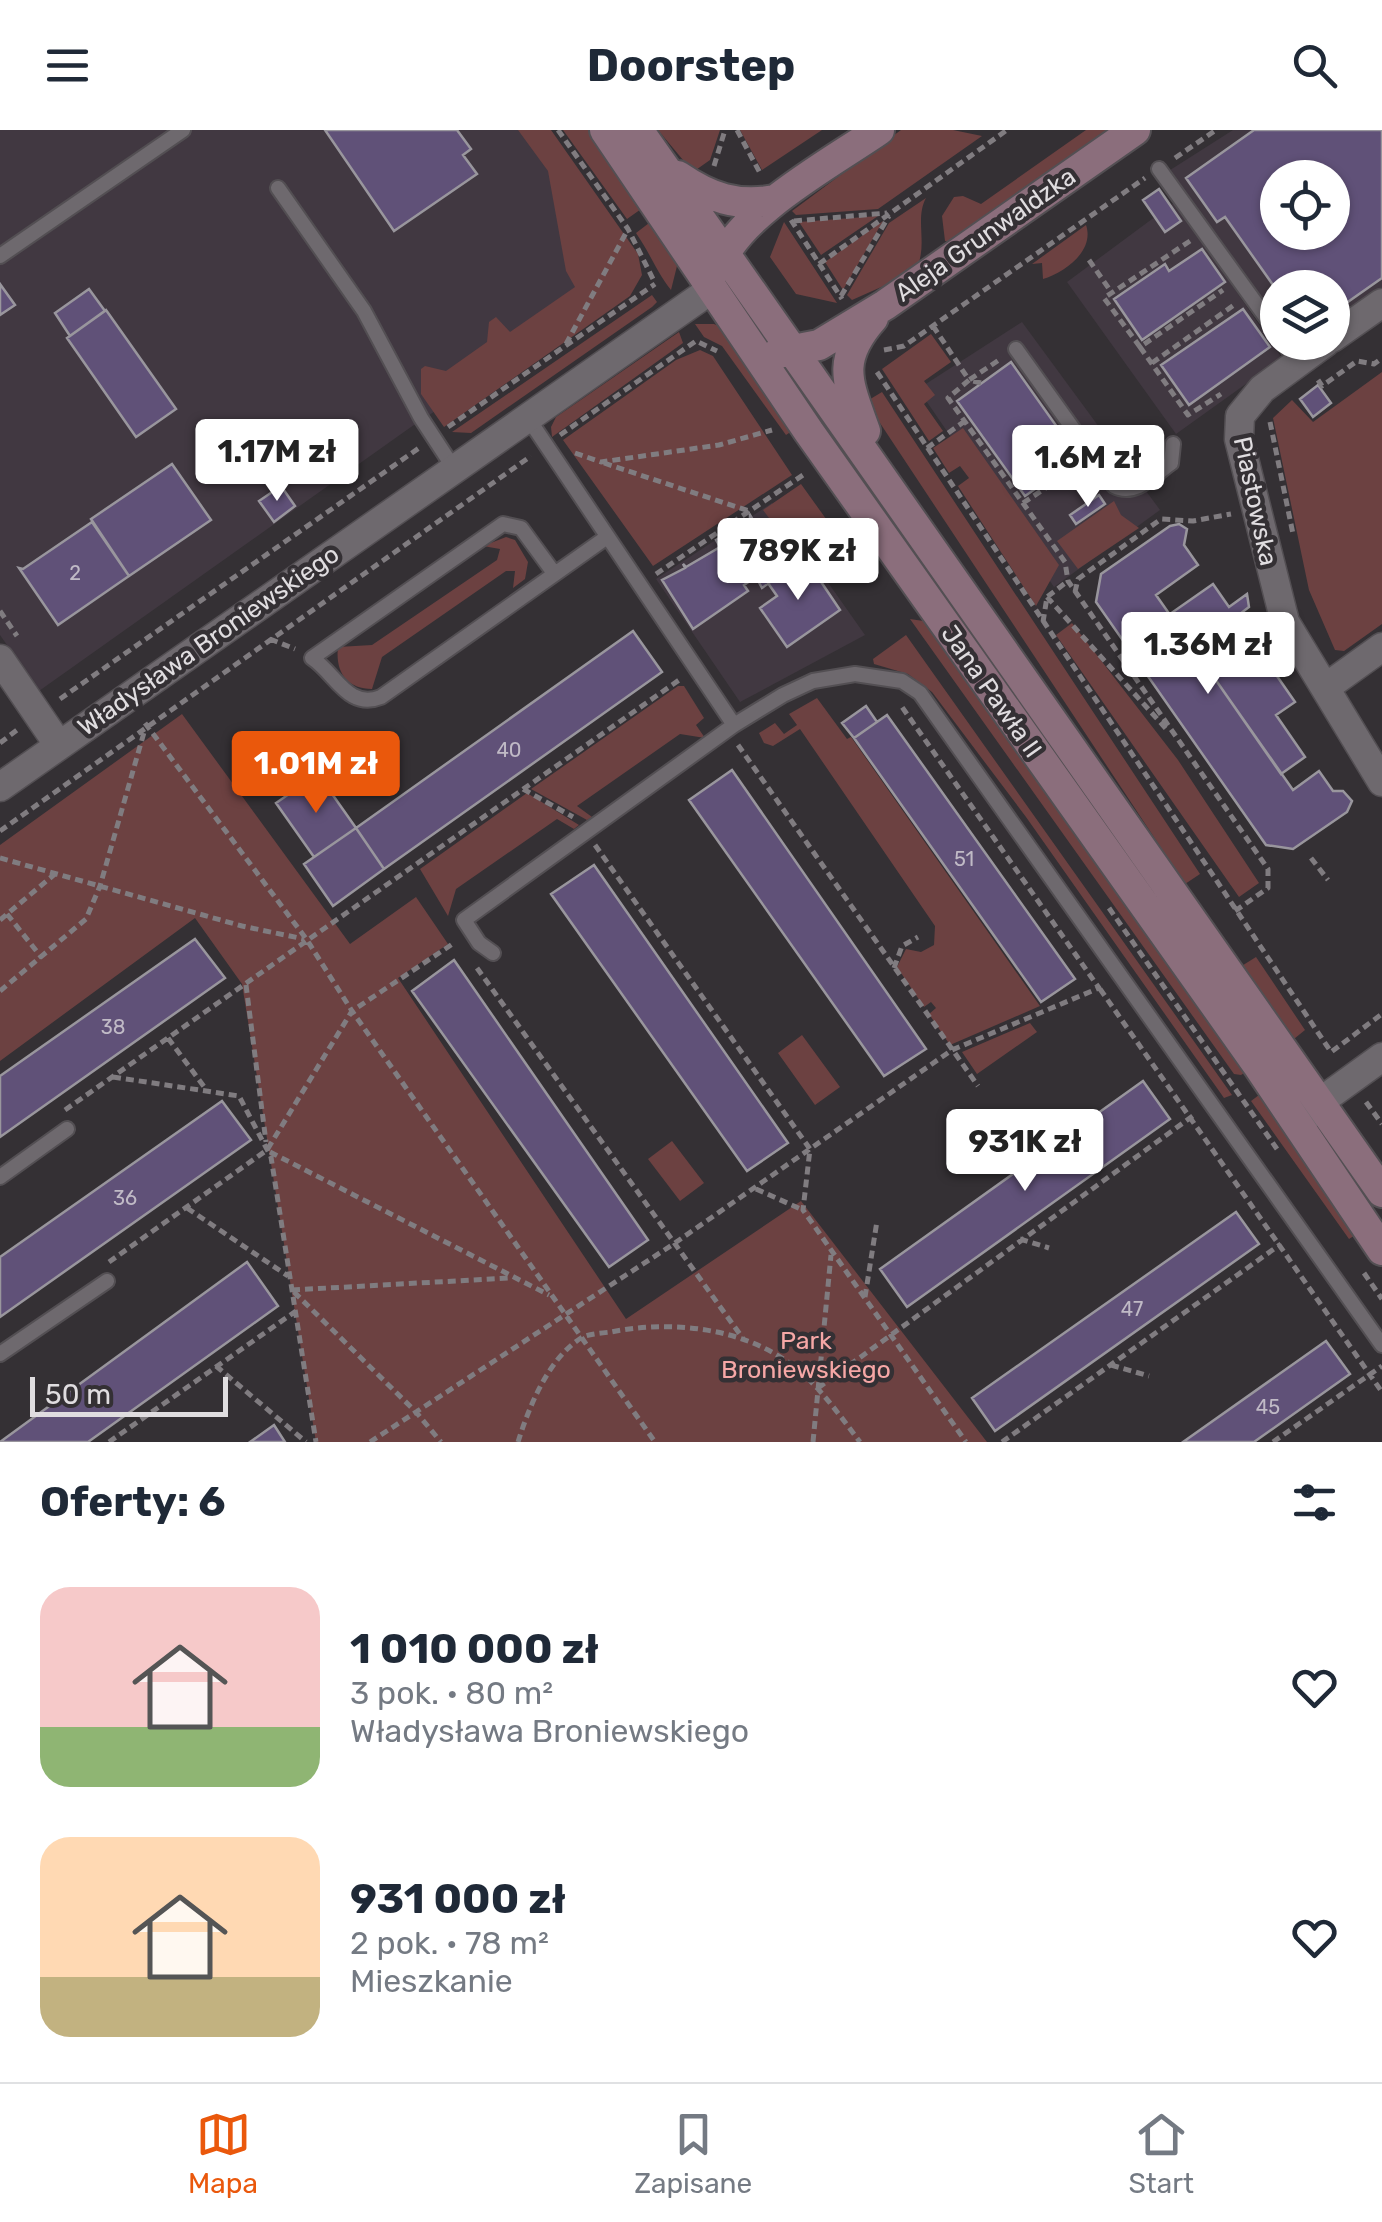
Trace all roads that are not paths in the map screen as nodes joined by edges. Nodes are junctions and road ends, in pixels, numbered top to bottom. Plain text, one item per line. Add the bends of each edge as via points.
1 (183, 130) edge
2 (605, 130) edge
3 (638, 130) edge
4 (879, 130) edge
5 (1135, 130) edge
6 (663, 165) junction
7 (1159, 169) road end
8 (278, 188) dead end
9 (780, 204) junction
10 (724, 253) junction
11 (0, 256) edge
12 (712, 288) junction
13 (1382, 303) edge
14 (885, 305) junction
15 (1260, 309) edge
16 (1350, 326) edge
17 (744, 337) junction
18 (1016, 348) road end
19 (795, 352) junction
20 (1296, 364) edge
21 (528, 418) junction
22 (1173, 444) dead end
23 (455, 470) junction
24 (880, 475) junction
25 (607, 538) junction
26 (554, 573) junction
27 (1382, 647) edge
28 (8, 664) edge
29 (1325, 688) junction
30 (734, 725) junction
31 (58, 744) junction
32 (1382, 782) edge
33 (0, 787) edge
34 (493, 953) dead end
35 (1382, 1057) edge
36 (1317, 1104) junction
37 (68, 1129) dead end
38 (1305, 1132) junction
39 (0, 1177) edge
40 (1382, 1192) edge
41 (1382, 1250) edge
42 (100, 1277) road end
43 (1382, 1345) edge
44 (0, 1354) edge

1 - 11 lane
2 - 12 main road, Jana Pawła II
3 - 6 main road, Jana Pawła II
4 - 9 main road
5 - 14 main road, Aleja Grunwaldzka
6 - 9 main road via 716,198
6 - 10 main road, Jana Pawła II
7 - 15 lane
8 - 23 lane via 364,311
9 - 10 main road via 748,222
10 - 12 main road
10 - 19 main road, Jana Pawła II
12 - 17 main road, Jana Pawła II
12 - 21 street, Władysława Broniewskiego
13 - 16 street, Piastowska
14 - 19 main road, Aleja Grunwaldzka
14 - 24 main road, Aleja Grunwaldzka via 862,330 846,370
17 - 19 main road via 764,349
17 - 38 main road, Jana Pawła II
18 - 22 lane via 1114,486 1130,490 1171,462
19 - 24 main road, Jana Pawła II
20 - 29 street, Piastowska via 1240,416 1239,439 1284,622
21 - 23 street, Władysława Broniewskiego
21 - 25 lane
23 - 31 street, Władysława Broniewskiego
24 - 36 main road, Jana Pawła II
25 - 26 lane
25 - 30 lane
26 - 26 lane via 372,700 349,695 312,658 503,524 520,528
27 - 29 street
28 - 31 street
29 - 32 street, Piastowska
30 - 34 lane via 597,833 464,920 464,936
30 - 43 lane via 813,681 836,676 892,679 920,693
31 - 33 street, Władysława Broniewskiego
35 - 36 street
36 - 38 street via 1307,1114
36 - 40 main road, Jana Pawła II
37 - 39 lane
38 - 41 main road, Jana Pawła II
42 - 44 lane

